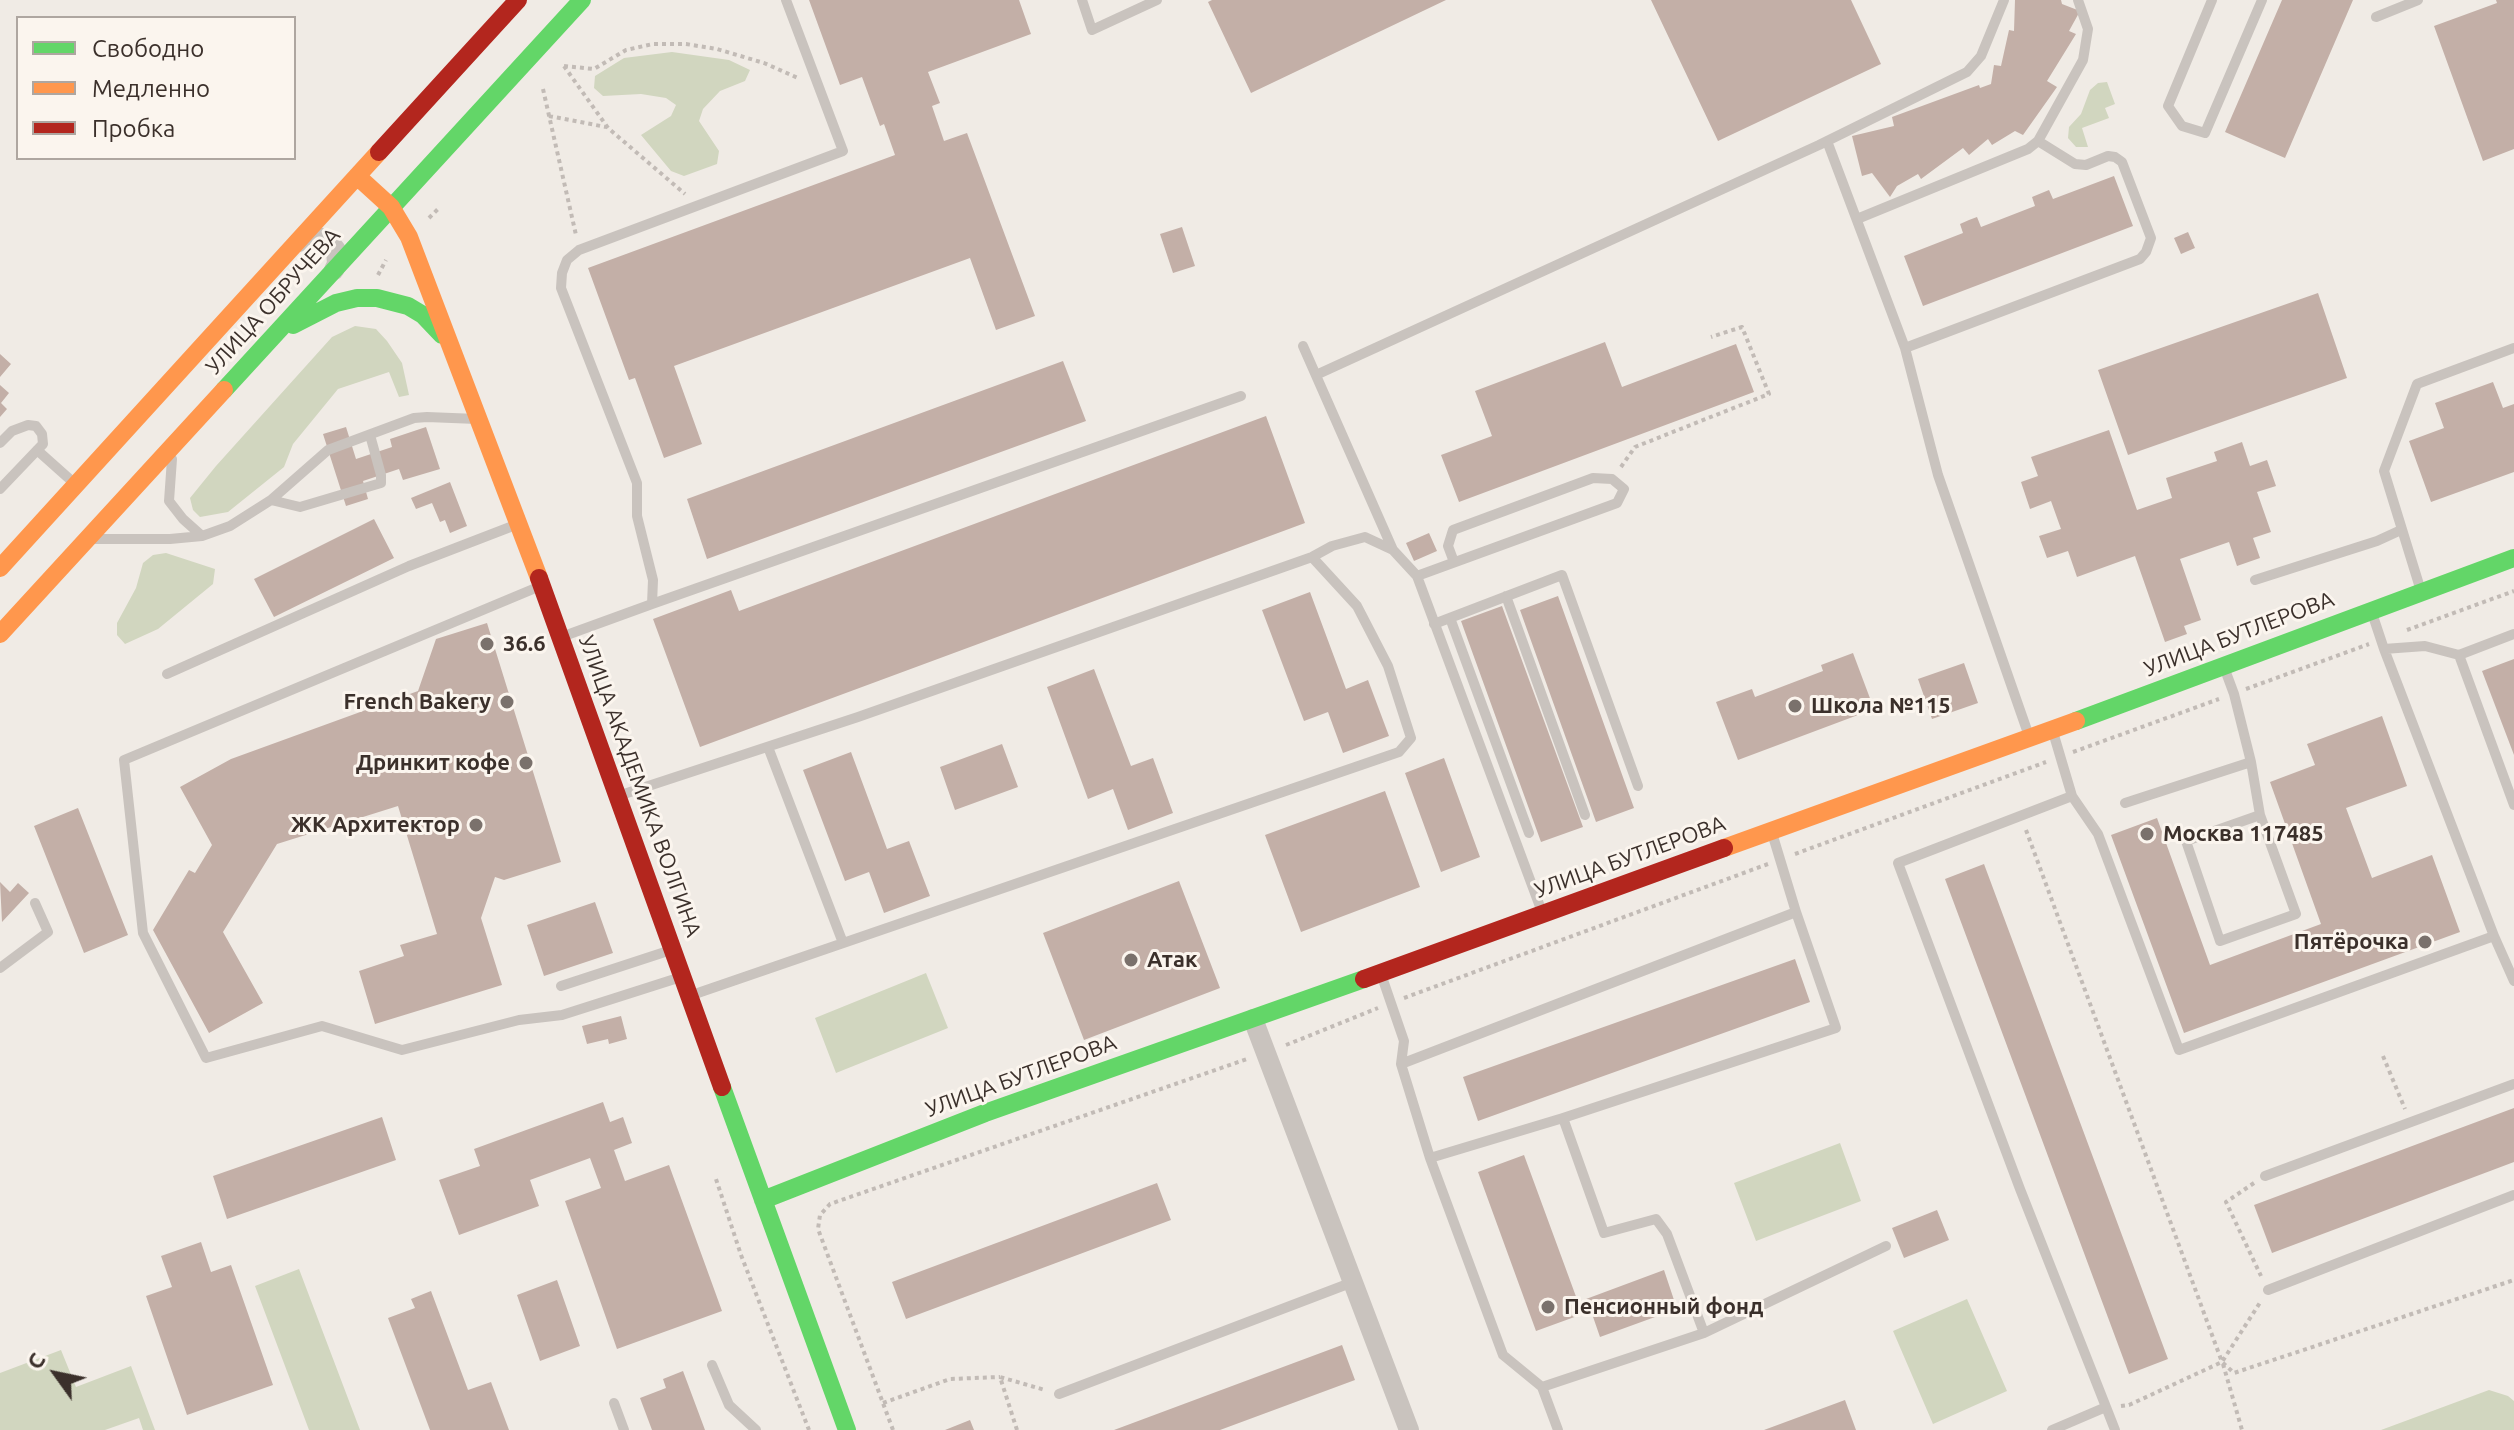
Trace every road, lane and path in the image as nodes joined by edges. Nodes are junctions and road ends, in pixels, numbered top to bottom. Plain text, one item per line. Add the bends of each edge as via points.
1 (518, 0) edge
2 (582, 0) edge
3 (786, 0) edge
4 (1082, 0) edge
5 (1157, 0) edge
6 (2004, 0) edge
7 (2078, 0) edge
8 (2212, 0) edge
9 (2262, 0) edge
10 (2418, 0) edge
11 (2376, 17) dead end
12 (819, 88) junction
13 (543, 89) dead end
14 (549, 116) junction
15 (608, 128) junction
16 (1827, 141) junction
17 (2038, 141) junction
18 (357, 176) junction
19 (697, 205) junction
20 (391, 207) junction
21 (439, 208) dead end
22 (429, 218) dead end
23 (1857, 219) junction
24 (299, 242) junction
25 (579, 250) junction
26 (334, 270) junction
27 (274, 336) junction
28 (1711, 337) dead end
29 (1303, 346) dead end
30 (1905, 348) junction
31 (2514, 348) edge
32 (453, 349) junction
33 (1316, 375) junction
34 (1241, 396) dead end
35 (480, 419) junction
36 (370, 435) junction
37 (0, 443) edge
38 (173, 447) junction
39 (37, 450) junction
40 (1612, 479) junction
41 (76, 485) junction
42 (0, 489) edge
43 (271, 500) junction
44 (519, 523) junction
45 (2401, 530) junction
46 (202, 536) junction
47 (88, 539) junction
48 (1393, 550) junction
49 (1312, 557) junction
50 (2514, 558) edge
51 (1454, 562) junction
52 (0, 568) edge
53 (1417, 576) junction
54 (2255, 580) dead end
55 (542, 585) junction
56 (2514, 591) edge
57 (2421, 593) junction
58 (1506, 596) junction
59 (652, 604) junction
60 (2371, 611) junction
61 (1450, 618) junction
62 (1434, 624) junction
63 (0, 634) edge
64 (2514, 634) edge
65 (561, 637) junction
66 (2382, 644) junction
67 (2459, 655) junction
68 (2223, 665) junction
69 (167, 674) dead end
70 (2234, 694) junction
71 (2052, 730) junction
72 (2030, 738) junction
73 (768, 747) junction
74 (2061, 757) junction
75 (2251, 762) junction
76 (1638, 786) dead end
77 (618, 796) junction
78 (2072, 796) junction
79 (2125, 803) dead end
80 (2514, 805) edge
81 (1585, 815) dead end
82 (2260, 815) junction
83 (2022, 817) junction
84 (1771, 831) junction
85 (1529, 833) dead end
86 (1781, 859) junction
87 (35, 903) dead end
88 (1796, 912) junction
89 (1543, 914) junction
90 (2494, 936) junction
91 (843, 943) junction
92 (673, 949) junction
93 (0, 968) edge
94 (1381, 972) junction
95 (683, 976) junction
96 (2514, 981) edge
97 (561, 986) dead end
98 (690, 996) junction
99 (1391, 1003) junction
100 (1253, 1019) junction
101 (1266, 1052) junction
102 (2383, 1056) dead end
103 (1401, 1064) junction
104 (2514, 1084) edge
105 (1563, 1118) junction
106 (2411, 1122) junction
107 (1430, 1158) junction
108 (2265, 1176) joint
109 (716, 1179) dead end
110 (2514, 1195) edge
111 (763, 1200) junction
112 (1886, 1246) dead end
113 (2514, 1280) edge
114 (1353, 1282) junction
115 (2268, 1290) junction
116 (1704, 1333) junction
117 (2222, 1362) junction
118 (712, 1365) dead end
119 (1000, 1377) junction
120 (1542, 1387) junction
121 (1059, 1394) joint
122 (614, 1403) dead end
123 (883, 1403) junction
124 (2106, 1407) junction
125 (624, 1430) edge
126 (756, 1430) edge
127 (809, 1430) edge
128 (847, 1430) edge
129 (893, 1430) edge
130 (1017, 1430) edge
131 (1409, 1430) edge
132 (1558, 1430) edge
133 (2052, 1430) edge
134 (2115, 1430) edge
135 (2242, 1430) edge

1 - 18 street, УЛИЦА ОБРУЧЕВА
2 - 20 street, УЛИЦА ОБРУЧЕВА
3 - 12 lane
4 - 5 lane via 1092,30
6 - 16 lane via 1972,68
7 - 17 lane via 2088,29 2083,60
8 - 9 lane via 2168,106 2182,126 2205,133
10 - 11 lane
12 - 15 path via 764,63 686,44 626,50 594,69 564,66
12 - 19 lane via 843,151
13 - 14 path
14 - 15 path
14 - 25 path
15 - 19 path
16 - 23 lane
16 - 33 lane
17 - 23 lane
17 - 30 lane via 2075,164 2108,156 2122,162 2151,238 2146,252 2140,259
18 - 20 street, УЛИЦА АКАДЕМИКА ВОЛГИНА
18 - 24 street, УЛИЦА ОБРУЧЕВА
19 - 25 lane
20 - 26 street, УЛИЦА ОБРУЧЕВА
20 - 32 street, УЛИЦА АКАДЕМИКА ВОЛГИНА via 409,237
21 - 22 path
23 - 30 lane
24 - 26 street via 315,236 328,240 336,250
24 - 41 street, УЛИЦА ОБРУЧЕВА
25 - 59 lane via 567,260 561,288 637,483 637,516 653,580
26 - 27 street, УЛИЦА ОБРУЧЕВА
27 - 32 street via 336,303 377,298 423,315
27 - 38 street, УЛИЦА ОБРУЧЕВА
28 - 40 path via 1742,327 1769,394 1635,447
29 - 33 lane
30 - 72 lane via 1938,475
31 - 45 lane via 2417,384 2384,471
32 - 35 street, УЛИЦА АКАДЕМИКА ВОЛГИНА
33 - 48 lane
34 - 59 lane
35 - 36 lane via 414,418
35 - 44 street, УЛИЦА АКАДЕМИКА ВОЛГИНА
36 - 43 lane via 328,450
36 - 43 lane via 381,483 300,507
37 - 39 lane via 12,431 36,426 43,444
38 - 46 lane via 169,501
38 - 47 street, УЛИЦА ОБРУЧЕВА
39 - 41 lane
39 - 42 lane
40 - 51 lane via 1593,478 1453,530 1448,546
40 - 51 lane via 1624,489 1617,503
41 - 52 street, УЛИЦА ОБРУЧЕВА
43 - 46 lane via 230,526
44 - 55 street, УЛИЦА АКАДЕМИКА ВОЛГИНА
44 - 69 lane
45 - 54 lane
45 - 57 lane
46 - 47 lane
47 - 63 street, УЛИЦА ОБРУЧЕВА
48 - 49 lane via 1365,537
48 - 53 lane
49 - 73 lane
49 - 91 lane via 1357,606 1388,666 1411,738 1399,752
50 - 57 street, УЛИЦА БУТЛЕРОВА
51 - 53 lane
53 - 62 lane
55 - 65 street, УЛИЦА АКАДЕМИКА ВОЛГИНА
55 - 95 lane via 124,760 143,933 206,1058 322,1026 402,1050 519,1020 562,1015
56 - 66 path
57 - 60 street, УЛИЦА БУТЛЕРОВА
58 - 61 lane
58 - 76 lane via 1562,575
58 - 81 lane
59 - 65 lane
60 - 66 lane
60 - 68 street, УЛИЦА БУТЛЕРОВА
61 - 62 lane
61 - 85 lane
62 - 89 lane
64 - 67 lane
65 - 77 street, УЛИЦА АКАДЕМИКА ВОЛГИНА
66 - 67 lane via 2425,646
66 - 70 path
66 - 90 lane
67 - 80 lane
68 - 70 lane
68 - 71 street, УЛИЦА БУТЛЕРОВА
70 - 74 path
70 - 75 lane
71 - 72 street, УЛИЦА БУТЛЕРОВА
71 - 74 lane
72 - 84 street, УЛИЦА БУТЛЕРОВА
73 - 77 lane
73 - 91 lane
74 - 78 lane
74 - 86 path
75 - 79 lane
75 - 82 lane
77 - 92 street, УЛИЦА АКАДЕМИКА ВОЛГИНА
78 - 83 lane
78 - 90 lane via 2098,834 2179,1050
82 - 82 lane via 2296,914 2220,941 2186,841
83 - 117 path
83 - 124 lane via 1898,863
84 - 86 lane
84 - 89 street, УЛИЦА БУТЛЕРОВА
86 - 88 lane
86 - 99 path
87 - 93 lane via 48,932
88 - 103 lane
88 - 105 lane via 1836,1028
89 - 94 street, УЛИЦА БУТЛЕРОВА
90 - 96 lane
91 - 98 lane
92 - 95 street, УЛИЦА АКАДЕМИКА ВОЛГИНА
92 - 97 lane
94 - 99 lane
94 - 100 street, УЛИЦА БУТЛЕРОВА
95 - 98 street, УЛИЦА АКАДЕМИКА ВОЛГИНА
98 - 111 street, УЛИЦА АКАДЕМИКА ВОЛГИНА
99 - 101 path
99 - 103 lane via 1404,1041
100 - 101 street
100 - 111 street, УЛИЦА БУТЛЕРОВА via 985,1113
101 - 114 street
101 - 123 path via 830,1204 820,1215 818,1229
102 - 106 path
103 - 107 lane
104 - 106 lane
105 - 107 lane
105 - 116 lane via 1604,1233 1656,1219 1667,1234
106 - 108 lane
107 - 120 lane via 1503,1355
108 - 115 path via 2226,1202
109 - 127 path
110 - 115 lane
111 - 128 street, УЛИЦА АКАДЕМИКА ВОЛГИНА
112 - 116 lane
113 - 117 path via 2234,1373
114 - 121 lane
114 - 131 street
115 - 117 path
116 - 120 lane
117 - 124 path via 2129,1405
117 - 135 path
118 - 126 lane via 729,1405
119 - 121 path
119 - 123 path via 950,1379
119 - 130 path
120 - 132 lane
122 - 125 lane
123 - 129 path
124 - 133 lane
124 - 134 lane

